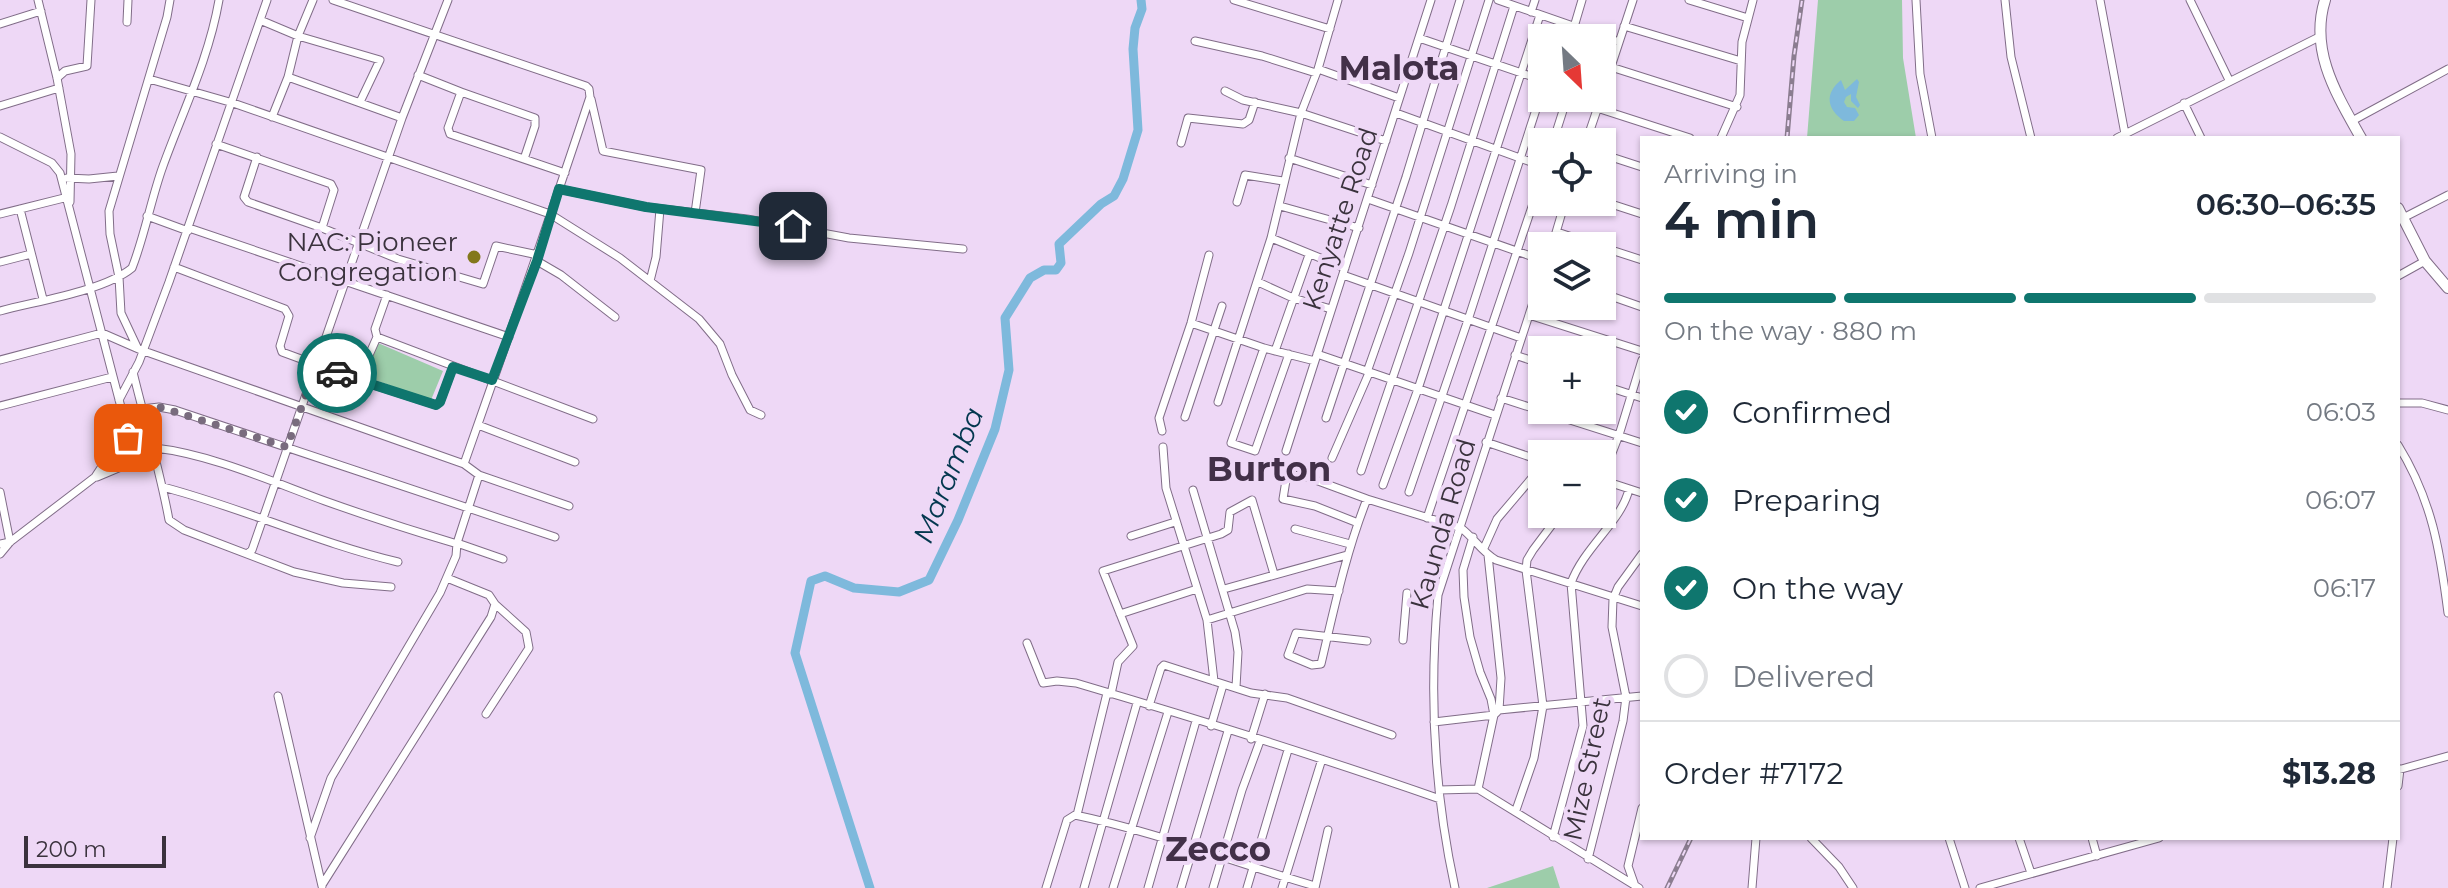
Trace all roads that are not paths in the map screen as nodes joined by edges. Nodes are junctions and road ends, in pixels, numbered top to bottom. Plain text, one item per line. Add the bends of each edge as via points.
1 (38, 0) edge
2 (91, 0) edge
3 (128, 0) edge
4 (170, 0) edge
5 (219, 0) edge
6 (267, 0) edge
7 (313, 0) edge
8 (333, 0) edge
9 (448, 0) edge
10 (1234, 0) edge
11 (1338, 0) edge
12 (1431, 0) edge
13 (1460, 0) edge
14 (1489, 0) edge
15 (1498, 0) edge
16 (1535, 0) edge
17 (1582, 0) edge
18 (1633, 0) edge
19 (1689, 0) edge
20 (1753, 0) edge
21 (1916, 0) edge
22 (2005, 0) edge
23 (2100, 0) edge
24 (2190, 0) edge
25 (2325, 0) edge
26 (1246, 2) edge
27 (1514, 6) junction
28 (41, 11) junction
29 (1531, 12) junction
30 (1540, 15) junction
31 (1748, 18) junction
32 (260, 20) junction
33 (127, 22) dead end
34 (0, 24) edge
35 (1564, 24) edge
36 (1575, 24) edge
37 (1624, 26) junction
38 (1330, 29) junction
39 (298, 36) junction
40 (434, 36) junction
41 (2319, 37) junction
42 (1419, 38) junction
43 (1195, 41) dead end
44 (1616, 41) edge
45 (1619, 42) junction
46 (1446, 48) junction
47 (1616, 51) edge
48 (1471, 56) junction
49 (1741, 61) junction
50 (1496, 64) junction
51 (1616, 69) edge
52 (2448, 69) edge
53 (1317, 71) junction
54 (1521, 73) junction
55 (418, 75) junction
56 (1528, 75) edge
57 (288, 77) junction
58 (57, 78) junction
59 (149, 79) junction
60 (2229, 80) junction
61 (59, 88) junction
62 (192, 90) junction
63 (1225, 91) dead end
64 (461, 92) junction
65 (590, 93) junction
66 (1399, 98) junction
67 (360, 102) junction
68 (1255, 102) junction
69 (233, 103) junction
70 (2184, 103) junction
71 (0, 106) edge
72 (1737, 107) junction
73 (1535, 112) edge
74 (1609, 112) edge
75 (1301, 113) junction
76 (1396, 113) junction
77 (272, 117) junction
78 (402, 118) junction
79 (2352, 121) junction
80 (1423, 122) junction
81 (1447, 132) junction
82 (1684, 136) edge
83 (1722, 136) edge
84 (1932, 136) edge
85 (2031, 136) edge
86 (2121, 136) edge
87 (2200, 136) edge
88 (2360, 136) edge
89 (0, 138) edge
90 (1471, 140) junction
91 (1386, 141) junction
92 (1181, 143) dead end
93 (216, 144) junction
94 (1495, 149) junction
95 (257, 157) junction
96 (1520, 157) junction
97 (1289, 158) junction
98 (390, 159) junction
99 (524, 159) junction
100 (1616, 159) edge
101 (1528, 160) edge
102 (1640, 166) edge
103 (565, 173) junction
104 (118, 176) junction
105 (61, 177) junction
106 (72, 178) junction
107 (1283, 181) junction
108 (1372, 185) junction
109 (559, 189) junction
110 (2448, 195) edge
111 (1368, 199) junction
112 (69, 200) junction
113 (1237, 202) dead end
114 (1280, 206) junction
115 (1616, 206) edge
116 (20, 209) junction
117 (660, 209) junction
118 (1395, 209) junction
119 (695, 213) junction
120 (1640, 213) edge
121 (2400, 213) edge
122 (0, 214) edge
123 (550, 214) junction
124 (147, 216) junction
125 (1528, 216) edge
126 (1561, 216) edge
127 (1420, 217) junction
128 (1444, 226) junction
129 (322, 228) junction
130 (1359, 228) junction
131 (188, 229) junction
132 (1557, 232) edge
133 (1467, 235) junction
134 (1271, 238) junction
135 (359, 243) junction
136 (1492, 244) junction
137 (963, 249) dead end
138 (1616, 251) edge
139 (1516, 252) junction
140 (31, 254) junction
141 (1209, 255) dead end
142 (1309, 255) junction
143 (1528, 256) edge
144 (538, 258) junction
145 (1640, 259) edge
146 (2425, 261) junction
147 (0, 262) edge
148 (174, 267) junction
149 (1344, 272) junction
150 (2400, 275) edge
151 (119, 277) junction
152 (345, 281) junction
153 (650, 281) junction
154 (1258, 282) junction
155 (1371, 285) junction
156 (90, 288) junction
157 (2448, 288) edge
158 (387, 295) junction
159 (1394, 295) junction
160 (1293, 298) junction
161 (1616, 298) edge
162 (43, 299) junction
163 (1418, 304) junction
164 (1222, 306) dead end
165 (1640, 306) edge
166 (1331, 309) junction
167 (0, 311) edge
168 (1442, 311) junction
169 (615, 317) dead end
170 (1528, 318) edge
171 (1468, 320) junction
172 (1545, 320) edge
173 (1191, 323) junction
174 (1492, 329) junction
175 (1215, 331) junction
176 (102, 333) junction
177 (377, 337) junction
178 (509, 337) junction
179 (1521, 338) junction
180 (1239, 339) junction
181 (1264, 348) junction
182 (139, 349) junction
183 (1640, 350) edge
184 (1275, 351) junction
185 (1289, 354) junction
186 (1515, 355) junction
187 (1316, 357) junction
188 (1528, 359) edge
189 (0, 360) edge
190 (1344, 363) junction
191 (317, 365) junction
192 (1640, 366) edge
193 (453, 367) junction
194 (133, 372) junction
195 (1368, 372) junction
196 (112, 377) junction
197 (358, 380) junction
198 (492, 380) junction
199 (1393, 380) junction
200 (1418, 389) junction
201 (1616, 390) edge
202 (1630, 394) junction
203 (1640, 397) edge
204 (1442, 398) junction
205 (1501, 398) junction
206 (119, 400) junction
207 (1218, 402) dead end
208 (2400, 403) edge
209 (0, 406) edge
210 (1466, 407) junction
211 (301, 408) junction
212 (142, 409) junction
213 (2448, 410) edge
214 (122, 411) junction
215 (761, 415) dead end
216 (1495, 415) junction
217 (1185, 417) dead end
218 (1326, 418) dead end
219 (593, 419) dead end
220 (146, 425) junction
221 (478, 425) junction
222 (1162, 431) dead end
223 (1619, 435) junction
224 (128, 438) junction
225 (1486, 442) junction
226 (1640, 442) edge
227 (1616, 443) edge
228 (287, 447) junction
229 (1163, 447) dead end
230 (114, 448) junction
231 (155, 448) junction
232 (2400, 450) edge
233 (1286, 451) dead end
234 (1332, 458) dead end
235 (1528, 458) edge
236 (135, 461) junction
237 (575, 462) dead end
238 (464, 464) junction
239 (1361, 471) dead end
240 (479, 475) junction
241 (95, 477) junction
242 (1528, 481) edge
243 (276, 482) junction
244 (1383, 485) dead end
245 (1616, 485) edge
246 (163, 487) junction
247 (1629, 489) junction
248 (1193, 490) dead end
249 (1409, 492) dead end
250 (1640, 492) edge
251 (1, 496) edge
252 (1367, 499) junction
253 (569, 506) dead end
254 (468, 508) junction
255 (262, 517) junction
256 (1427, 518) junction
257 (1175, 522) junction
258 (1358, 523) junction
259 (1461, 528) junction
260 (1550, 528) edge
261 (1295, 529) dead end
262 (1131, 536) dead end
263 (555, 537) dead end
264 (1473, 537) junction
265 (1207, 539) junction
266 (10, 542) junction
267 (457, 543) junction
268 (0, 544) edge
269 (1350, 544) junction
270 (1184, 546) junction
271 (1486, 552) junction
272 (248, 553) junction
273 (0, 554) edge
274 (1347, 555) junction
275 (1640, 557) edge
276 (503, 559) dead end
277 (398, 562) dead end
278 (1526, 570) junction
279 (1274, 574) junction
280 (447, 578) junction
281 (1571, 583) junction
282 (391, 587) dead end
283 (1197, 589) junction
284 (1224, 589) junction
285 (1339, 591) junction
286 (1407, 593) dead end
287 (1613, 599) junction
288 (495, 604) junction
289 (1640, 606) edge
290 (1230, 613) junction
291 (2448, 613) edge
292 (1120, 614) junction
293 (1207, 620) junction
294 (1328, 638) junction
295 (1403, 640) dead end
296 (1367, 641) dead end
297 (1027, 643) dead end
298 (1218, 683) junction
299 (1236, 687) junction
300 (1109, 694) junction
301 (1265, 694) junction
302 (278, 696) dead end
303 (1640, 696) edge
304 (1626, 697) junction
305 (1582, 702) junction
306 (1137, 703) junction
307 (1149, 706) junction
308 (1543, 706) junction
309 (1168, 712) junction
310 (1496, 713) junction
311 (486, 714) dead end
312 (1196, 721) junction
313 (1434, 722) junction
314 (1211, 726) junction
315 (1228, 731) junction
316 (1392, 735) dead end
317 (1256, 740) junction
318 (1288, 750) junction
319 (2448, 756) edge
320 (1322, 759) junction
321 (2400, 770) edge
322 (1478, 789) junction
323 (1439, 790) junction
324 (1440, 799) junction
325 (1516, 810) junction
326 (1077, 815) junction
327 (1640, 816) edge
328 (1103, 820) junction
329 (1131, 829) junction
330 (1328, 830) dead end
331 (1553, 837) junction
332 (310, 838) junction
333 (1163, 839) junction
334 (1756, 840) edge
335 (1813, 840) edge
336 (1950, 840) edge
337 (2020, 840) edge
338 (2093, 840) edge
339 (2152, 840) edge
340 (2393, 840) edge
341 (1193, 846) junction
342 (2097, 856) junction
343 (1222, 857) junction
344 (1588, 859) junction
345 (1253, 867) junction
346 (2031, 873) junction
347 (1286, 877) junction
348 (322, 886) edge
349 (1637, 886) edge
350 (1315, 887) edge
351 (1046, 888) edge
352 (1084, 888) edge
353 (1113, 888) edge
354 (1148, 888) edge
355 (1181, 888) edge
356 (1213, 888) edge
357 (1247, 888) edge
358 (1282, 888) edge
359 (1455, 888) edge
360 (1752, 888) edge
361 (1853, 888) edge
362 (1965, 888) edge
363 (1980, 888) edge
364 (2387, 888) edge

1 - 28 street
2 - 58 street via 87,66
3 - 33 street
4 - 59 street
5 - 62 street
6 - 32 street
7 - 39 street
8 - 40 street
9 - 40 street
10 - 26 street
11 - 38 street
12 - 42 street, Kenyatte Road
13 - 46 street
14 - 48 street
15 - 27 street
16 - 29 street
17 - 36 street
18 - 37 street
19 - 31 street
20 - 31 street
21 - 84 street via 1920,74
22 - 85 street via 2011,57
23 - 86 street
24 - 60 street
25 - 41 highway
26 - 38 street
27 - 29 street
27 - 50 street
28 - 34 street
28 - 58 street
29 - 30 street
30 - 35 street
30 - 54 street
31 - 49 street
32 - 39 street
32 - 69 street
37 - 45 street
37 - 49 street
38 - 53 street
39 - 57 street
39 - 67 street via 380,60
40 - 55 street
40 - 65 street via 586,86
41 - 60 street
41 - 79 highway via 2331,81
42 - 46 street
42 - 66 street, Kenyatte Road
43 - 53 street
44 - 45 street
45 - 47 street
46 - 48 street
46 - 80 street
48 - 50 street
48 - 81 street
49 - 72 street
50 - 54 street
50 - 90 street
51 - 72 street
52 - 79 street
53 - 66 street
53 - 75 street
54 - 56 street
54 - 94 street
55 - 64 street
55 - 78 street
57 - 67 street
57 - 77 street
58 - 61 street
59 - 62 street
59 - 104 street
60 - 70 street
61 - 71 street
61 - 106 street
62 - 69 street
62 - 124 street
63 - 68 street
64 - 99 street via 535,118
64 - 99 street via 447,132
65 - 103 street
65 - 119 street via 603,151 701,170
66 - 76 street, Kenyatte Road
67 - 78 street
68 - 75 street
68 - 92 street via 1243,124 1188,118
69 - 77 street
69 - 93 street
70 - 86 street
70 - 87 street
72 - 83 street
73 - 96 street
74 - 82 street
75 - 91 street
75 - 97 street
76 - 80 street
76 - 91 street, Kenyatte Road
77 - 98 street
78 - 98 street
79 - 88 highway
80 - 81 street
80 - 118 street
81 - 90 street
81 - 127 street
89 - 105 street via 52,163
90 - 94 street
90 - 128 street
91 - 108 street, Kenyatte Road
93 - 95 street
93 - 131 street
94 - 96 street
94 - 133 street
95 - 129 street via 333,186
95 - 129 street via 246,200
96 - 101 street
96 - 136 street
97 - 107 street
97 - 108 street
98 - 123 street
98 - 135 street
99 - 103 street
100 - 102 street
103 - 109 street
104 - 106 street
104 - 151 street via 109,223
105 - 106 street
105 - 112 street
106 - 112 street
107 - 113 street via 1247,174
107 - 114 street
108 - 111 street, Kenyatte Road
109 - 117 street
109 - 123 street
110 - 121 street
111 - 118 street
111 - 130 street, Kenyatte Road
112 - 116 street
112 - 156 street
114 - 130 street
114 - 134 street
115 - 120 street
116 - 122 street
116 - 140 street
117 - 119 street
117 - 153 street
118 - 127 street
118 - 155 street
119 - 137 street via 849,238
121 - 146 highway
123 - 144 street
123 - 153 street
124 - 131 street
124 - 151 street via 132,268
125 - 139 street
126 - 132 street
127 - 128 street
127 - 159 street
128 - 133 street
128 - 163 street
129 - 135 street
130 - 149 street, Kenyatte Road
131 - 148 street
131 - 152 street
133 - 136 street
133 - 168 street
134 - 142 street
134 - 154 street
135 - 144 street via 483,284 496,246
135 - 152 street
136 - 139 street
136 - 171 street
138 - 145 street
139 - 143 street
139 - 174 street
140 - 147 street
140 - 162 street
141 - 173 street
142 - 149 street
142 - 160 street
144 - 169 street
144 - 178 street
146 - 150 street
146 - 157 highway
148 - 182 street
148 - 191 street via 285,309 289,316 280,349
149 - 155 street
149 - 166 street, Kenyatte Road
151 - 156 street
151 - 182 street via 123,323
152 - 158 street
152 - 191 street
153 - 215 street via 713,334 743,399
154 - 160 street
154 - 180 street
155 - 159 street
155 - 190 street
156 - 162 street
156 - 176 street
158 - 177 street
158 - 178 street
159 - 163 street
159 - 195 street
160 - 166 street
160 - 184 street
161 - 165 street
162 - 167 street
163 - 168 street
163 - 199 street
164 - 175 street
166 - 187 street, Kenyatte Road
168 - 171 street
168 - 200 street
170 - 179 street, Kaunda Road
171 - 174 street
171 - 204 street
172 - 183 street
173 - 175 street
173 - 222 street via 1159,418
174 - 179 street
174 - 210 street
175 - 180 street
175 - 217 street
176 - 182 street
176 - 189 street
176 - 196 street
177 - 193 street
177 - 197 street
178 - 198 street
179 - 186 street, Kaunda Road
180 - 181 street
180 - 207 street
181 - 184 street
181 - 185 street via 1231,443 1246,450 1255,451
182 - 194 street
182 - 211 street
184 - 185 street
185 - 187 street
186 - 188 street
186 - 205 street, Kaunda Road
187 - 190 street
187 - 233 street, Kenyatte Road
190 - 195 street
190 - 218 street
191 - 197 street
191 - 211 street
192 - 202 street
193 - 197 street via 436,405
193 - 198 street
194 - 206 street
194 - 212 street
195 - 199 street
195 - 234 street
196 - 206 street
196 - 209 street
198 - 219 street
198 - 221 street
199 - 200 street
199 - 239 street
200 - 204 street
200 - 244 street
201 - 202 street
202 - 203 street
202 - 223 street
204 - 210 street
204 - 249 street
205 - 216 street, Kaunda Road
205 - 223 street
206 - 214 street
208 - 213 street
210 - 216 street
210 - 256 street
211 - 228 street
211 - 238 street
212 - 220 street
212 - 228 street via 167,408
214 - 224 street
214 - 230 street
216 - 225 street, Kaunda Road
220 - 224 street
220 - 231 street
221 - 237 street
221 - 238 street
223 - 226 street
223 - 227 street
224 - 230 street
224 - 236 street
225 - 235 street
225 - 259 street, Kaunda Road
228 - 243 street
228 - 254 street
229 - 257 street
230 - 241 street
231 - 236 street
231 - 243 street
231 - 246 street
232 - 291 street via 2432,518
236 - 241 street
238 - 240 street
240 - 253 street
240 - 254 street
241 - 266 street
242 - 271 street via 1497,519
243 - 255 street
243 - 267 street
245 - 247 street
246 - 255 street
246 - 272 street via 169,520
247 - 250 street
247 - 281 street via 1621,510 1585,555
248 - 265 street
251 - 266 street
252 - 256 street
252 - 258 street
252 - 258 street via 1287,474 1283,499
254 - 263 street
254 - 267 street
255 - 272 street
255 - 277 street via 329,544
256 - 259 street
257 - 262 street
257 - 270 street
258 - 269 street
259 - 264 street
259 - 313 street, Kaunda Road via 1438,595
260 - 278 street via 1527,560
261 - 269 street
264 - 271 street
264 - 310 street via 1463,570 1464,597 1470,637
265 - 270 street
265 - 279 street via 1226,532 1230,512 1252,500
265 - 284 street
266 - 268 street
266 - 273 street
267 - 276 street
267 - 280 street
269 - 274 street
270 - 283 street
270 - 292 street via 1103,571
271 - 278 street
271 - 310 street via 1501,678
272 - 282 street via 294,572
274 - 279 street
274 - 285 street
275 - 287 street
278 - 281 street
278 - 308 street
279 - 284 street
280 - 288 street via 489,595
280 - 332 street via 331,778
281 - 287 street
281 - 305 street
283 - 292 street
283 - 293 street
284 - 290 street
285 - 290 street via 1307,589
285 - 294 street
286 - 295 street
287 - 289 street
287 - 304 street, Mize Street via 1612,627
288 - 311 street via 526,632 529,648
288 - 348 street
290 - 293 street
290 - 299 street via 1238,652
292 - 300 street via 1133,648 1119,659
293 - 298 street
294 - 294 street via 1294,633 1288,655 1319,666
294 - 296 street
297 - 300 street via 1043,683 1066,681
298 - 299 street
298 - 307 street via 1163,665
298 - 314 street
299 - 301 street
300 - 306 street
300 - 326 street
301 - 316 street
301 - 317 street
302 - 332 street
303 - 304 street
304 - 305 street
304 - 344 street, Mize Street
305 - 308 street
305 - 331 street via 1583,726
306 - 307 street
306 - 328 street
307 - 309 street
308 - 310 street
308 - 325 street via 1534,758
309 - 312 street
309 - 329 street
310 - 313 street
310 - 322 street
312 - 314 street
312 - 333 street
313 - 323 street, Kaunda Road
314 - 315 street
315 - 317 street
315 - 341 street
317 - 318 street
317 - 343 street
318 - 320 street
318 - 345 street
319 - 321 street
320 - 324 street
320 - 347 street
322 - 323 street
322 - 325 street
323 - 324 street, Kaunda Road
324 - 359 street, Kaunda Road
325 - 331 street
326 - 328 street
326 - 351 street via 1067,820
327 - 349 street via 1628,866
328 - 329 street
328 - 352 street
329 - 333 street
329 - 353 street
330 - 350 street
331 - 344 street
332 - 348 street
333 - 341 street
333 - 354 street
334 - 360 street
335 - 361 street
336 - 362 street
337 - 346 street
338 - 342 street
339 - 342 street
340 - 364 street
341 - 343 street
341 - 355 street
342 - 346 street
343 - 345 street
343 - 356 street
344 - 349 street
345 - 347 street
345 - 357 street
346 - 363 street
347 - 350 street
347 - 358 street

